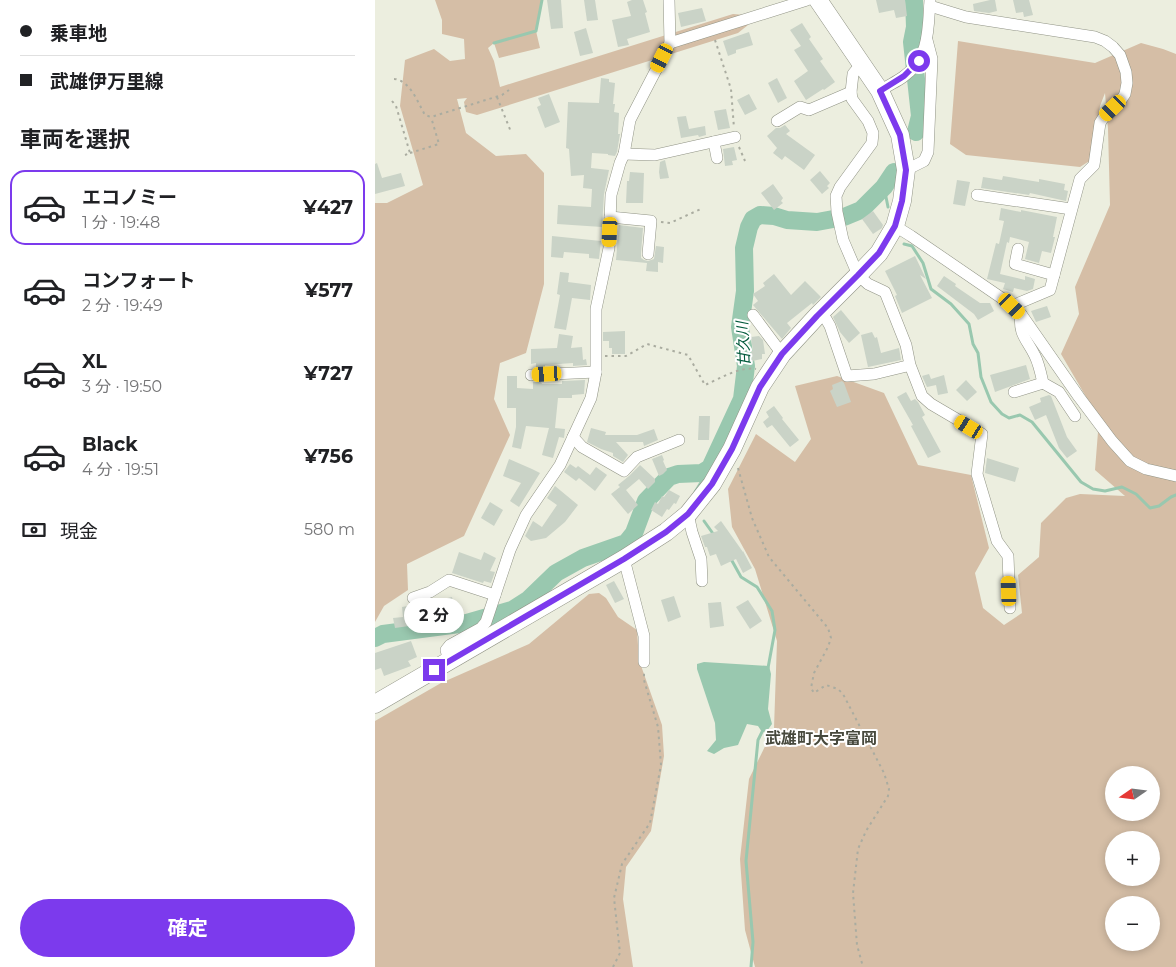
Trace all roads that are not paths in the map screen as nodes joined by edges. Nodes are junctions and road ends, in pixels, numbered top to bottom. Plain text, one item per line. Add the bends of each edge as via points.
1 (669, 0) edge
2 (807, 0) edge
3 (818, 0) edge
4 (930, 3) edge
5 (927, 40) junction
6 (670, 43) junction
7 (861, 64) junction
8 (880, 91) junction
9 (851, 92) junction
10 (777, 121) dead end
11 (735, 137) road end
12 (714, 142) junction
13 (624, 154) junction
14 (717, 158) dead end
15 (906, 170) junction
16 (977, 195) dead end
17 (1071, 209) junction
18 (610, 217) junction
19 (895, 226) junction
20 (1018, 249) dead end
21 (648, 254) dead end
22 (858, 275) junction
23 (1054, 275) junction
24 (1012, 306) junction
25 (753, 314) dead end
26 (1021, 314) junction
27 (817, 316) junction
28 (782, 354) junction
29 (907, 366) dead end
30 (596, 372) junction
31 (531, 375) dead end
32 (1043, 383) junction
33 (1014, 392) dead end
34 (1075, 416) dead end
35 (573, 437) junction
36 (679, 440) dead end
37 (1176, 476) edge
38 (688, 514) junction
39 (624, 559) junction
40 (702, 581) dead end
41 (495, 596) junction
42 (413, 598) dead end
43 (1010, 608) dead end
44 (449, 661) junction
45 (644, 662) road end
46 (375, 704) edge

1 - 6 street
2 - 6 street
3 - 7 main road
4 - 5 street
4 - 17 street via 967,17 1095,37 1120,54 1126,72 1125,94 1100,123 1095,165 1079,178
5 - 8 street via 919,61 904,76
5 - 15 street via 932,59 928,152 924,161
6 - 13 street via 630,120
7 - 8 main road
7 - 9 street via 853,74
8 - 15 main road via 900,135
9 - 10 street via 809,110 800,107
9 - 22 street via 873,133 872,143 836,196 843,240
11 - 12 street
12 - 13 street via 655,155
12 - 14 street
13 - 18 street via 611,195
15 - 19 main road
16 - 17 street
17 - 23 street
18 - 21 street via 651,221
18 - 30 street via 609,248 596,309
19 - 22 main road via 879,253
19 - 24 street
20 - 23 street via 1015,264
22 - 27 main road
22 - 43 street via 885,292 922,396 982,434 977,474 997,541 1007,556
23 - 24 street via 1050,290
24 - 26 street
25 - 28 street
26 - 32 street via 1022,335 1035,356
26 - 37 street via 1122,453 1146,469
27 - 28 main road
27 - 29 street via 826,319 830,326 847,376
28 - 38 main road via 760,387 712,484
30 - 31 street
30 - 35 street via 591,398
32 - 33 street
32 - 34 street via 1059,392
35 - 36 street via 583,447 624,471 637,457
35 - 41 street via 560,465 525,515
38 - 39 main road
38 - 40 street via 701,559
39 - 44 main road
39 - 45 street via 644,636
41 - 42 street via 449,580
41 - 44 street via 481,628 446,650
44 - 46 main road

